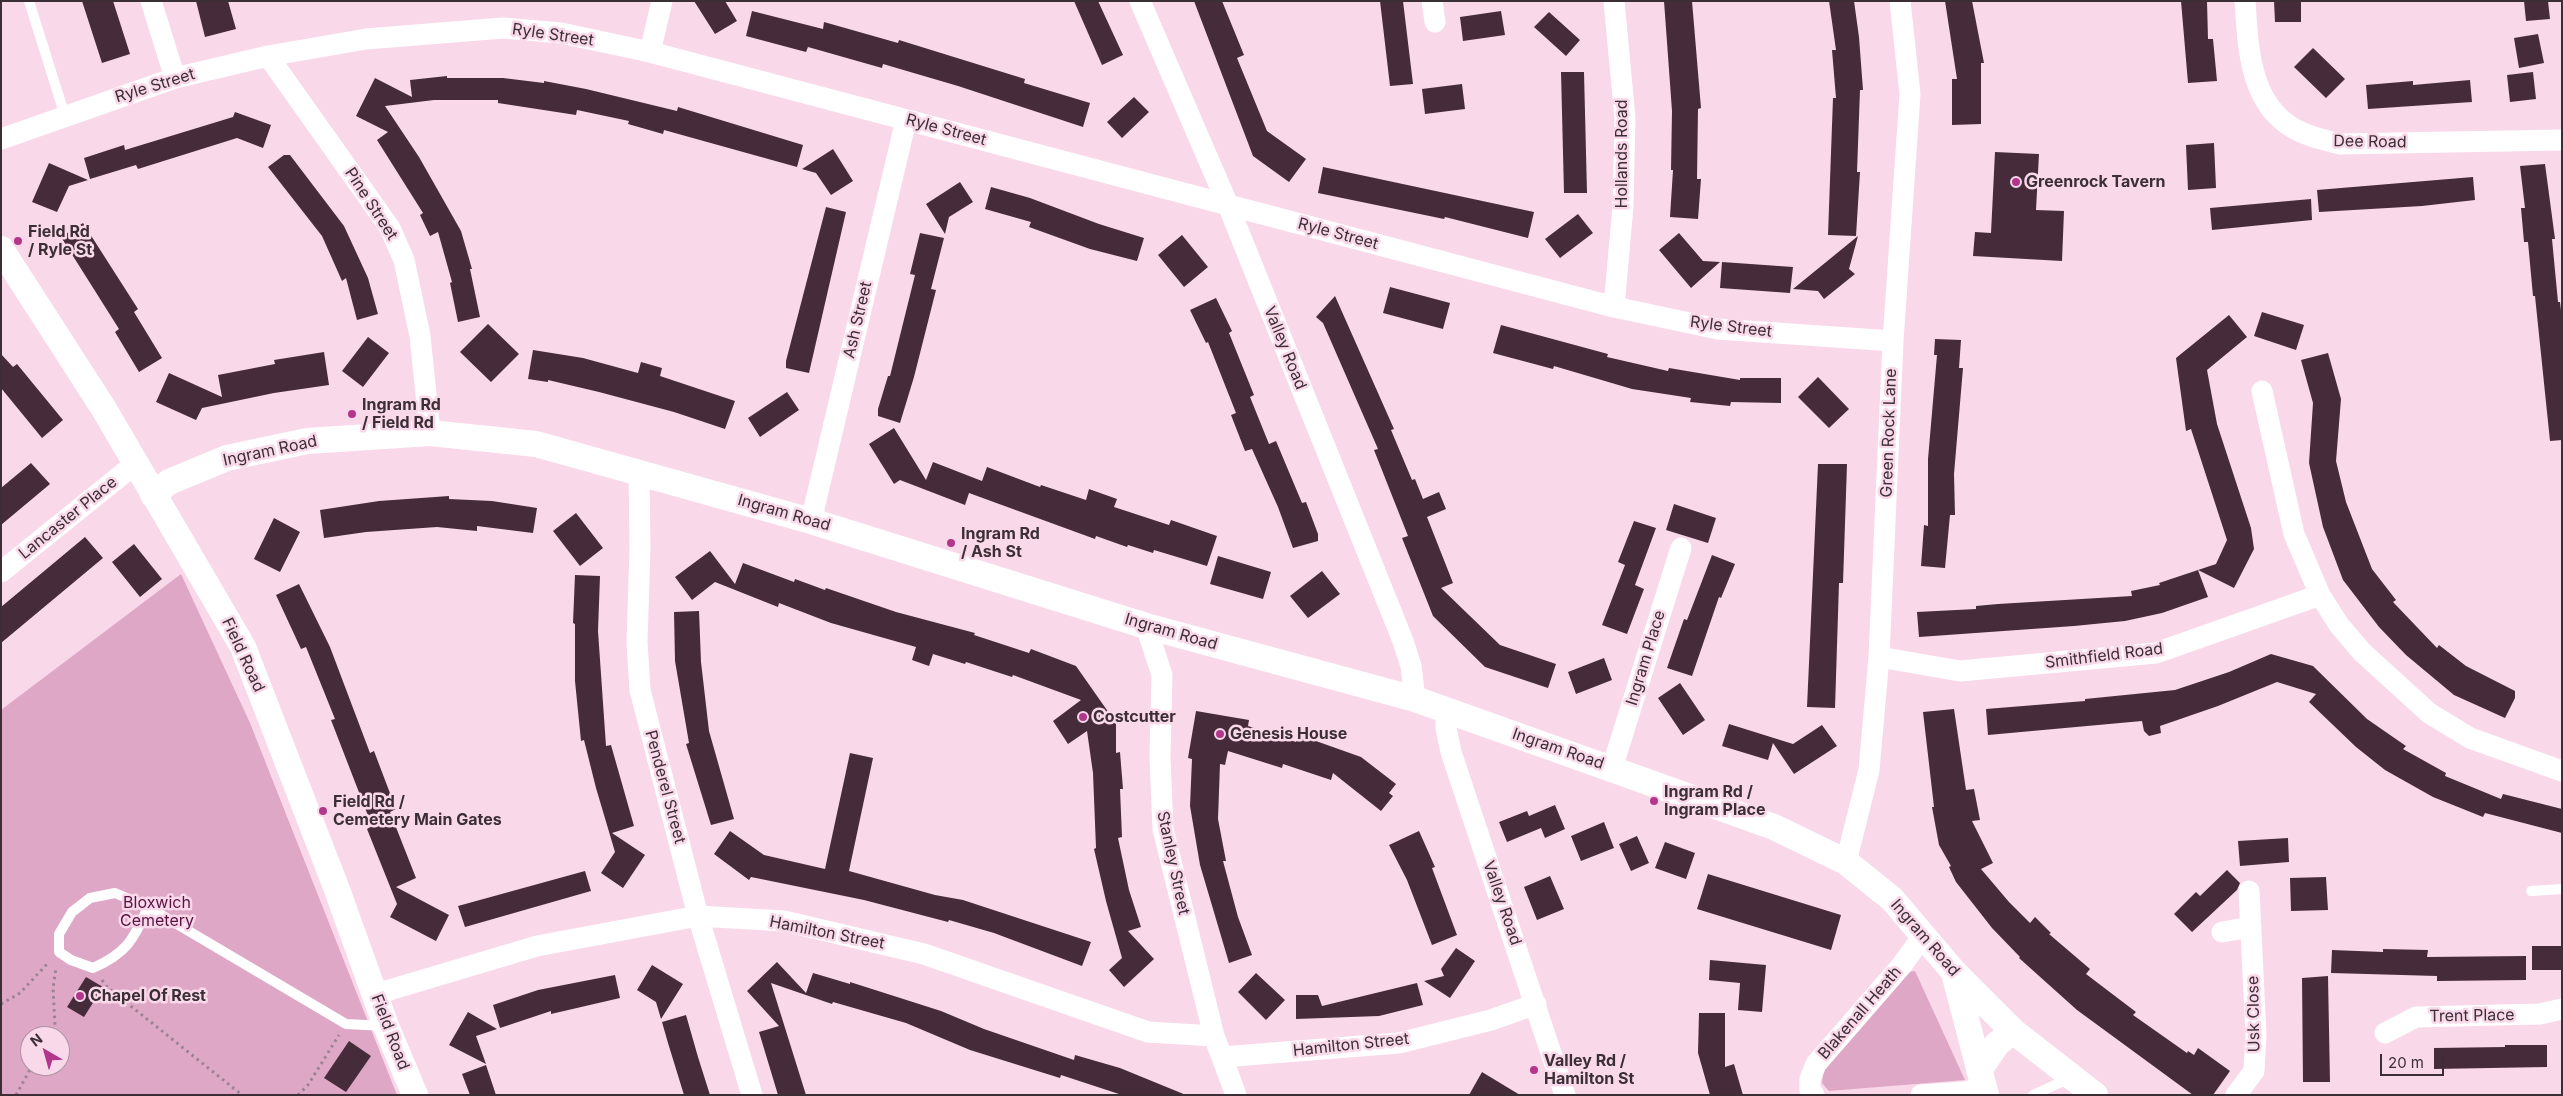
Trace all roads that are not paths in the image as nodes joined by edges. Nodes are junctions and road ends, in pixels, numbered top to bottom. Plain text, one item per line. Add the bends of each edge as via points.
1 (29, 1) edge
2 (151, 1) edge
3 (662, 1) edge
4 (1140, 1) edge
5 (1614, 1) edge
6 (1900, 1) edge
7 (2245, 1) edge
8 (650, 52) junction
9 (268, 56) junction
10 (175, 78) junction
11 (65, 116) junction
12 (906, 120) junction
13 (1, 139) edge
14 (2562, 140) edge
15 (1228, 205) junction
16 (1, 249) edge
17 (1614, 307) junction
18 (1893, 341) junction
19 (2262, 391) dead end
20 (430, 433) junction
21 (135, 464) junction
22 (638, 471) junction
23 (153, 495) junction
24 (811, 520) junction
25 (1681, 548) dead end
26 (1, 572) edge
27 (2320, 595) junction
28 (1146, 626) junction
29 (1879, 657) junction
30 (1415, 698) junction
31 (1446, 709) junction
32 (1612, 768) junction
33 (2562, 771) edge
34 (1846, 862) junction
35 (2562, 889) edge
36 (2249, 891) dead end
37 (2531, 891) dead end
38 (148, 907) junction
39 (698, 916) junction
40 (2251, 927) junction
41 (2222, 932) dead end
42 (1923, 936) junction
43 (1954, 972) junction
44 (376, 994) junction
45 (1536, 1004) junction
46 (2562, 1009) edge
47 (386, 1026) junction
48 (2013, 1031) junction
49 (2385, 1033) dead end
50 (1214, 1036) junction
51 (1222, 1057) junction
52 (2071, 1077) junction
53 (1983, 1084) edge
54 (415, 1095) edge
55 (752, 1095) edge
56 (1236, 1095) edge
57 (1565, 1095) edge
58 (1814, 1095) edge
59 (1920, 1095) edge
60 (2033, 1095) edge
61 (2095, 1095) edge
62 (2236, 1095) edge

1 - 11 lane
2 - 10 street
3 - 8 street
4 - 15 street, Valley Road
5 - 17 street, Hollands Road via 1625,118
6 - 18 street, Green Rock Lane via 1910,94
7 - 14 street, Dee Road via 2253,73 2264,97 2292,128 2310,136 2340,144
8 - 9 street, Ryle Street via 561,33 503,28 366,39
8 - 12 street, Ryle Street
9 - 10 street, Ryle Street
9 - 20 street, Pine Street via 384,220 404,260 420,336
10 - 11 street, Ryle Street
11 - 13 street, Ryle Street
12 - 15 street, Ryle Street
12 - 24 street, Ash Street
15 - 17 street, Ryle Street
15 - 30 street, Valley Road via 1403,641 1411,666
16 - 21 street, Field Road via 104,409
17 - 18 street, Ryle Street via 1718,329
18 - 29 street, Green Rock Lane
19 - 27 street via 2294,534
20 - 22 street, Ingram Road via 536,444
20 - 23 street, Ingram Road via 307,441 227,458 169,482
21 - 23 street, Field Road
21 - 26 street, Lancaster Place
22 - 24 street, Ingram Road
22 - 39 street, Penderel Street via 637,642 640,690
23 - 44 street, Field Road via 243,647
24 - 28 street, Ingram Road
25 - 32 street, Ingram Place
27 - 29 street, Smithfield Road via 2156,653 1960,671
27 - 33 street via 2362,652 2428,713 2470,738
28 - 30 street, Ingram Road
28 - 50 street, Stanley Street via 1162,676 1160,757 1163,828
29 - 34 street, Green Rock Lane via 1869,770
30 - 31 street, Ingram Road
31 - 32 street, Ingram Road
31 - 45 street, Valley Road via 1451,752
32 - 34 street, Ingram Road via 1774,827
34 - 42 street, Ingram Road via 1892,899
35 - 37 lane
36 - 40 street, Usk Close
38 - 38 lane via 133,939 114,959 93,968 59,952 59,934 72,912 90,898 115,893
38 - 47 lane via 346,1024
39 - 44 street, Hamilton Street via 537,946
39 - 50 street, Hamilton Street via 784,922 924,954 1148,1032
39 - 55 street, Penderel Street
40 - 41 street
40 - 62 street, Usk Close via 2256,1035 2254,1071
42 - 43 street, Ingram Road
42 - 58 street, Blakenall Heath via 1902,966 1816,1064 1810,1079 1810,1091
43 - 48 street, Ingram Road
43 - 53 street
44 - 47 street, Field Road
45 - 51 street, Hamilton Street via 1491,1020 1399,1043
45 - 57 street, Valley Road
46 - 49 street, Trent Place via 2540,1014 2416,1017
47 - 54 street, Field Road
48 - 52 street, Ingram Road
48 - 53 street via 1997,1044
50 - 51 street, Stanley Street
51 - 56 street, Stanley Street
52 - 60 lane
52 - 61 street, Ingram Road
53 - 59 street via 1964,1092

